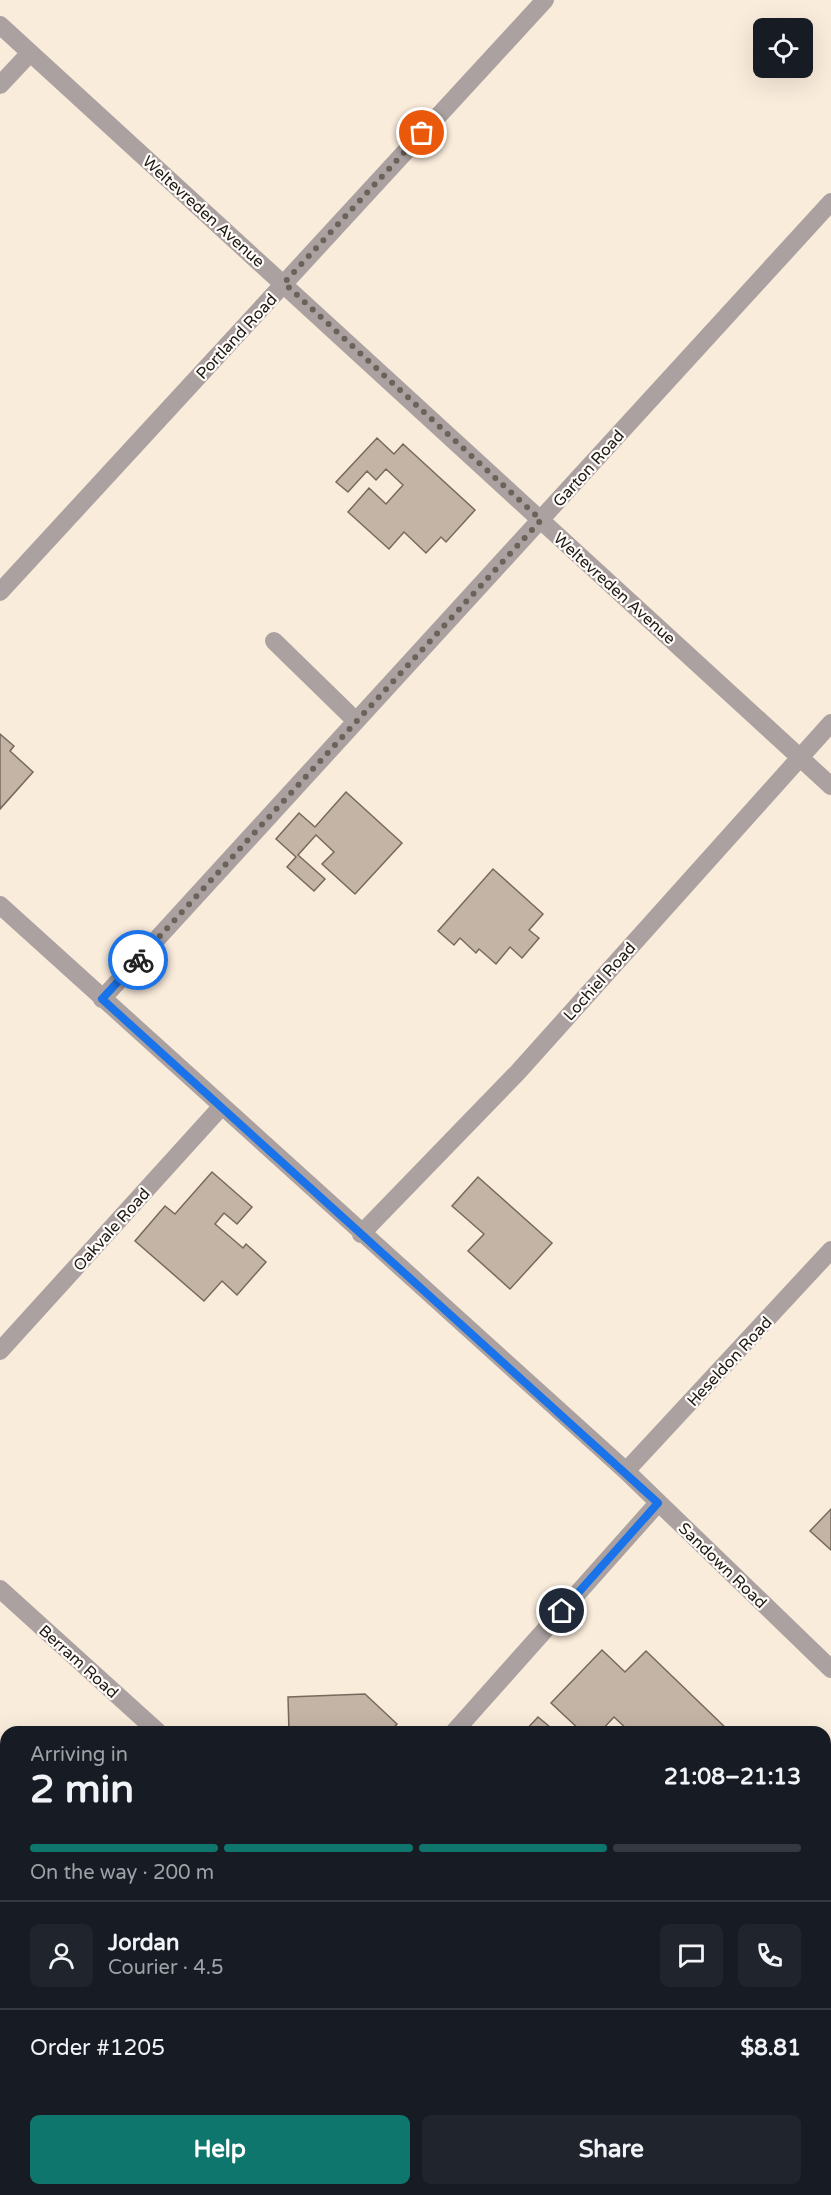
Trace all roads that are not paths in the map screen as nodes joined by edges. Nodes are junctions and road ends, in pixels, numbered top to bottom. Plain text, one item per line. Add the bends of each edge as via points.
1 (545, 0) edge
2 (0, 25) edge
3 (30, 53) junction
4 (0, 85) edge
5 (831, 202) edge
6 (284, 283) junction
7 (541, 520) junction
8 (0, 592) edge
9 (274, 641) dead end
10 (356, 722) junction
11 (831, 723) edge
12 (800, 757) junction
13 (831, 786) edge
14 (0, 905) edge
15 (102, 999) junction
16 (222, 1106) junction
17 (361, 1234) junction
18 (831, 1250) edge
19 (0, 1351) edge
20 (626, 1471) junction
21 (658, 1503) junction
22 (0, 1589) edge
23 (831, 1669) edge
24 (151, 1726) edge
25 (459, 1726) edge

1 - 6 street, Portland Road
2 - 3 street, Weltevreden Avenue
3 - 4 street
3 - 6 street, Weltevreden Avenue
5 - 7 street, Garton Road
6 - 7 street, Weltevreden Avenue
6 - 8 street, Portland Road
7 - 10 street, Garton Road
7 - 12 street, Weltevreden Avenue
9 - 10 street
10 - 15 street, Garton Road
11 - 12 street, Lochiel Road
12 - 13 street, Weltevreden Avenue
12 - 17 street, Lochiel Road via 518,1072
14 - 15 street, Sandown Road
15 - 16 street, Sandown Road
16 - 17 street, Sandown Road
16 - 19 street, Oakvale Road
17 - 20 street, Sandown Road
18 - 20 street, Heseldon Road
20 - 21 street, Sandown Road
21 - 23 street, Sandown Road
21 - 25 street
22 - 24 street, Berram Road

